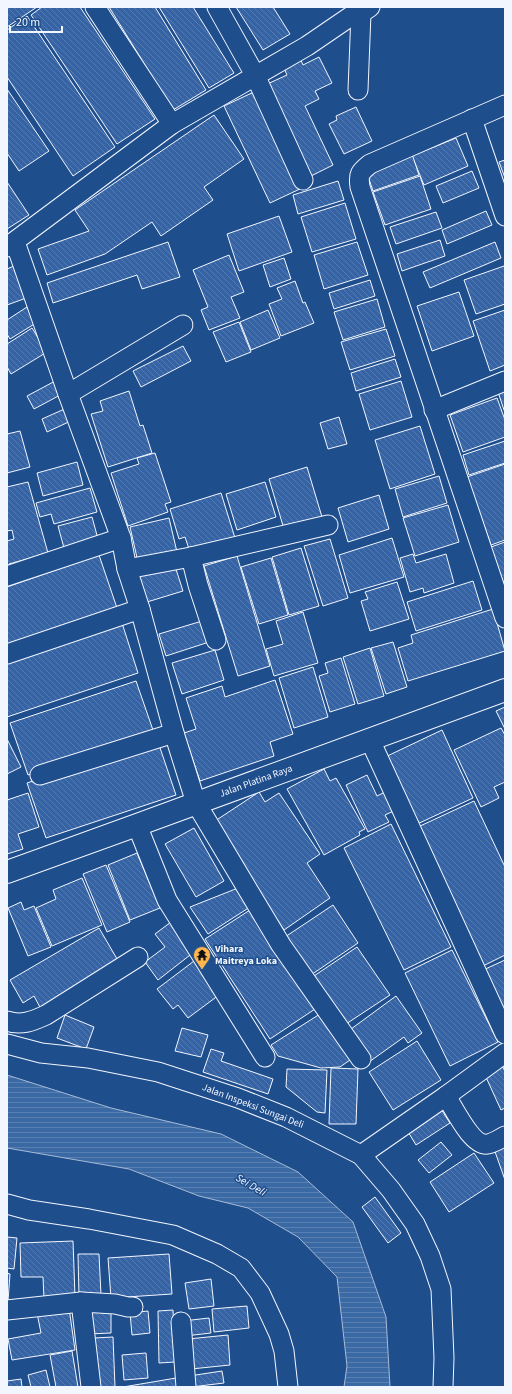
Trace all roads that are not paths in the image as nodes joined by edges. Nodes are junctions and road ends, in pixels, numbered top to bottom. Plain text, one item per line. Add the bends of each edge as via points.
1 (95, 7) edge
2 (217, 7) edge
3 (357, 11) edge
4 (255, 75) junction
5 (358, 90) dead end
6 (505, 105) edge
7 (472, 119) junction
8 (172, 124) junction
9 (303, 180) dead end
10 (505, 216) edge
11 (11, 245) edge
12 (183, 325) dead end
13 (505, 380) edge
14 (68, 394) junction
15 (434, 410) junction
16 (328, 525) dead end
17 (121, 538) junction
18 (191, 557) junction
19 (127, 568) junction
20 (7, 576) edge
21 (140, 609) junction
22 (505, 618) edge
23 (216, 640) dead end
24 (7, 654) edge
25 (505, 690) edge
26 (174, 733) junction
27 (370, 740) junction
28 (40, 775) dead end
29 (196, 803) junction
30 (137, 825) junction
31 (7, 872) edge
32 (138, 957) dead end
33 (7, 1021) edge
34 (505, 1034) edge
35 (7, 1044) edge
36 (505, 1053) edge
37 (265, 1057) dead end
38 (361, 1059) dead end
39 (446, 1096) junction
40 (505, 1136) edge
41 (361, 1155) junction
42 (7, 1204) edge
43 (81, 1302) junction
44 (133, 1307) dead end
45 (7, 1310) edge
46 (181, 1322) dead end
47 (91, 1387) edge
48 (186, 1387) edge
49 (288, 1387) edge
50 (443, 1387) edge

1 - 8 street
2 - 4 street
3 - 4 street via 307,46
3 - 5 street
4 - 8 street
4 - 9 street
6 - 7 street
7 - 10 street
7 - 15 street via 370,164 362,170 359,177 360,187
8 - 11 street
11 - 14 street
12 - 14 street
13 - 15 street
14 - 17 street
15 - 22 street
16 - 18 street
17 - 19 street
17 - 20 street
18 - 19 street
18 - 23 street
19 - 21 street
21 - 24 street
21 - 26 street
25 - 27 main road, Jalan Platina Raya
26 - 28 street
26 - 29 street
27 - 29 main road, Jalan Platina Raya
27 - 34 street
29 - 30 main road, Jalan Platina Raya
29 - 38 street via 281,944
30 - 31 main road, Jalan Platina Raya
30 - 37 street via 167,900
32 - 33 street via 46,1015 21,1024
35 - 41 street, Jalan Inspeksi Sungai Deli via 41,1053 88,1058 158,1072 238,1098 286,1117
36 - 39 street
39 - 40 street via 472,1137 481,1144 488,1144
39 - 41 street
41 - 50 street, Jalan Inspeksi Sungai Deli via 391,1190 415,1224 430,1256 441,1289
42 - 49 street via 172,1235 217,1254 241,1268 260,1293 279,1334 284,1351
43 - 44 street
43 - 45 street
43 - 47 street
46 - 48 street

